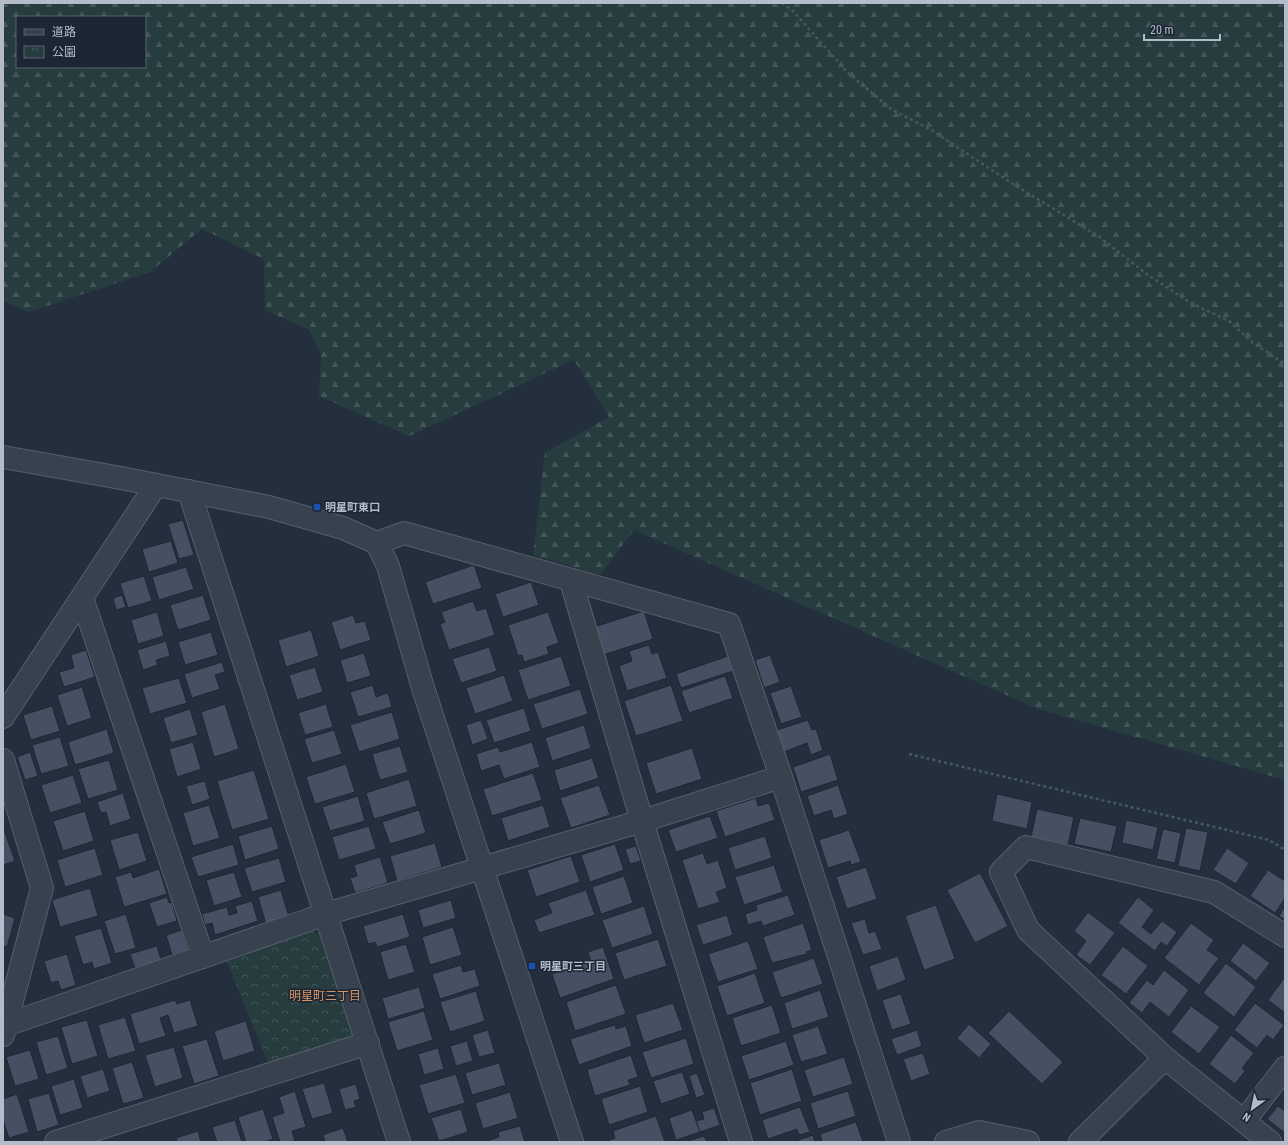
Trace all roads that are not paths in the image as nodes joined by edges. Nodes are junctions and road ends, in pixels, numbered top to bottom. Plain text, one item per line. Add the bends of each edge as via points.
1 (3, 457) edge
2 (156, 485) junction
3 (189, 491) junction
4 (377, 543) junction
5 (571, 581) junction
6 (82, 598) junction
7 (3, 717) edge
8 (3, 760) edge
9 (781, 777) junction
10 (642, 821) junction
11 (483, 868) junction
12 (326, 914) junction
13 (1285, 936) edge
14 (203, 957) junction
15 (5, 1031) edge
16 (368, 1043) junction
17 (1165, 1058) junction
18 (1285, 1068) edge
19 (1244, 1121) junction
20 (56, 1142) edge
21 (399, 1142) edge
22 (572, 1142) edge
23 (741, 1142) edge
24 (899, 1142) edge
25 (946, 1142) edge
26 (1028, 1142) edge
27 (1080, 1142) edge
28 (1270, 1142) edge

1 - 2 street
2 - 3 street
2 - 6 street
3 - 4 street via 343,528
3 - 12 street
4 - 5 street via 404,533
4 - 11 street via 388,566 423,688
5 - 9 street via 729,624
5 - 10 street
6 - 7 street
6 - 14 street
8 - 15 street via 42,888
9 - 10 street
9 - 24 street
10 - 11 street
10 - 23 street
11 - 12 street
11 - 22 street
12 - 14 street
12 - 16 street
13 - 17 street via 1214,892 1026,847 1001,872 1028,930
14 - 15 street
16 - 20 street
16 - 21 street
17 - 19 street
17 - 27 street
18 - 19 street
19 - 28 street
25 - 26 street via 979,1132

